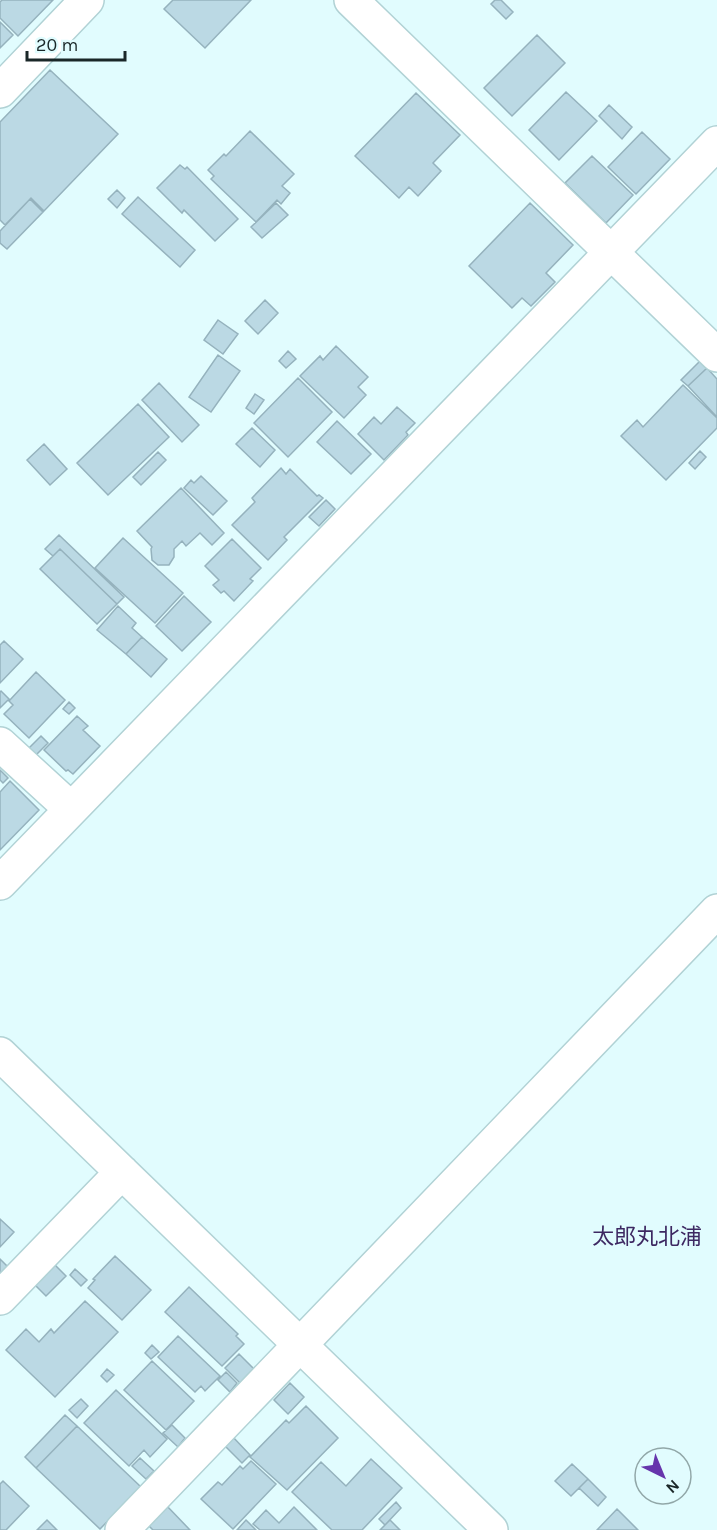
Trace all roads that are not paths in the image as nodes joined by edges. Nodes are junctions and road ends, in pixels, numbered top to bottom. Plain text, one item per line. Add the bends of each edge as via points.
1 (87, 0) edge
2 (351, 0) edge
3 (0, 91) edge
4 (717, 143) edge
5 (610, 253) junction
6 (717, 355) edge
7 (0, 744) edge
8 (71, 809) junction
9 (0, 883) edge
10 (717, 911) edge
11 (0, 1054) edge
12 (122, 1172) junction
13 (0, 1298) edge
14 (300, 1345) junction
15 (122, 1530) edge
16 (491, 1530) edge

1 - 3 street
2 - 5 street
4 - 5 street
5 - 6 street
5 - 8 street
7 - 8 street
8 - 9 street
10 - 14 street
11 - 12 street
12 - 13 street
12 - 14 street
14 - 15 street
14 - 16 street

